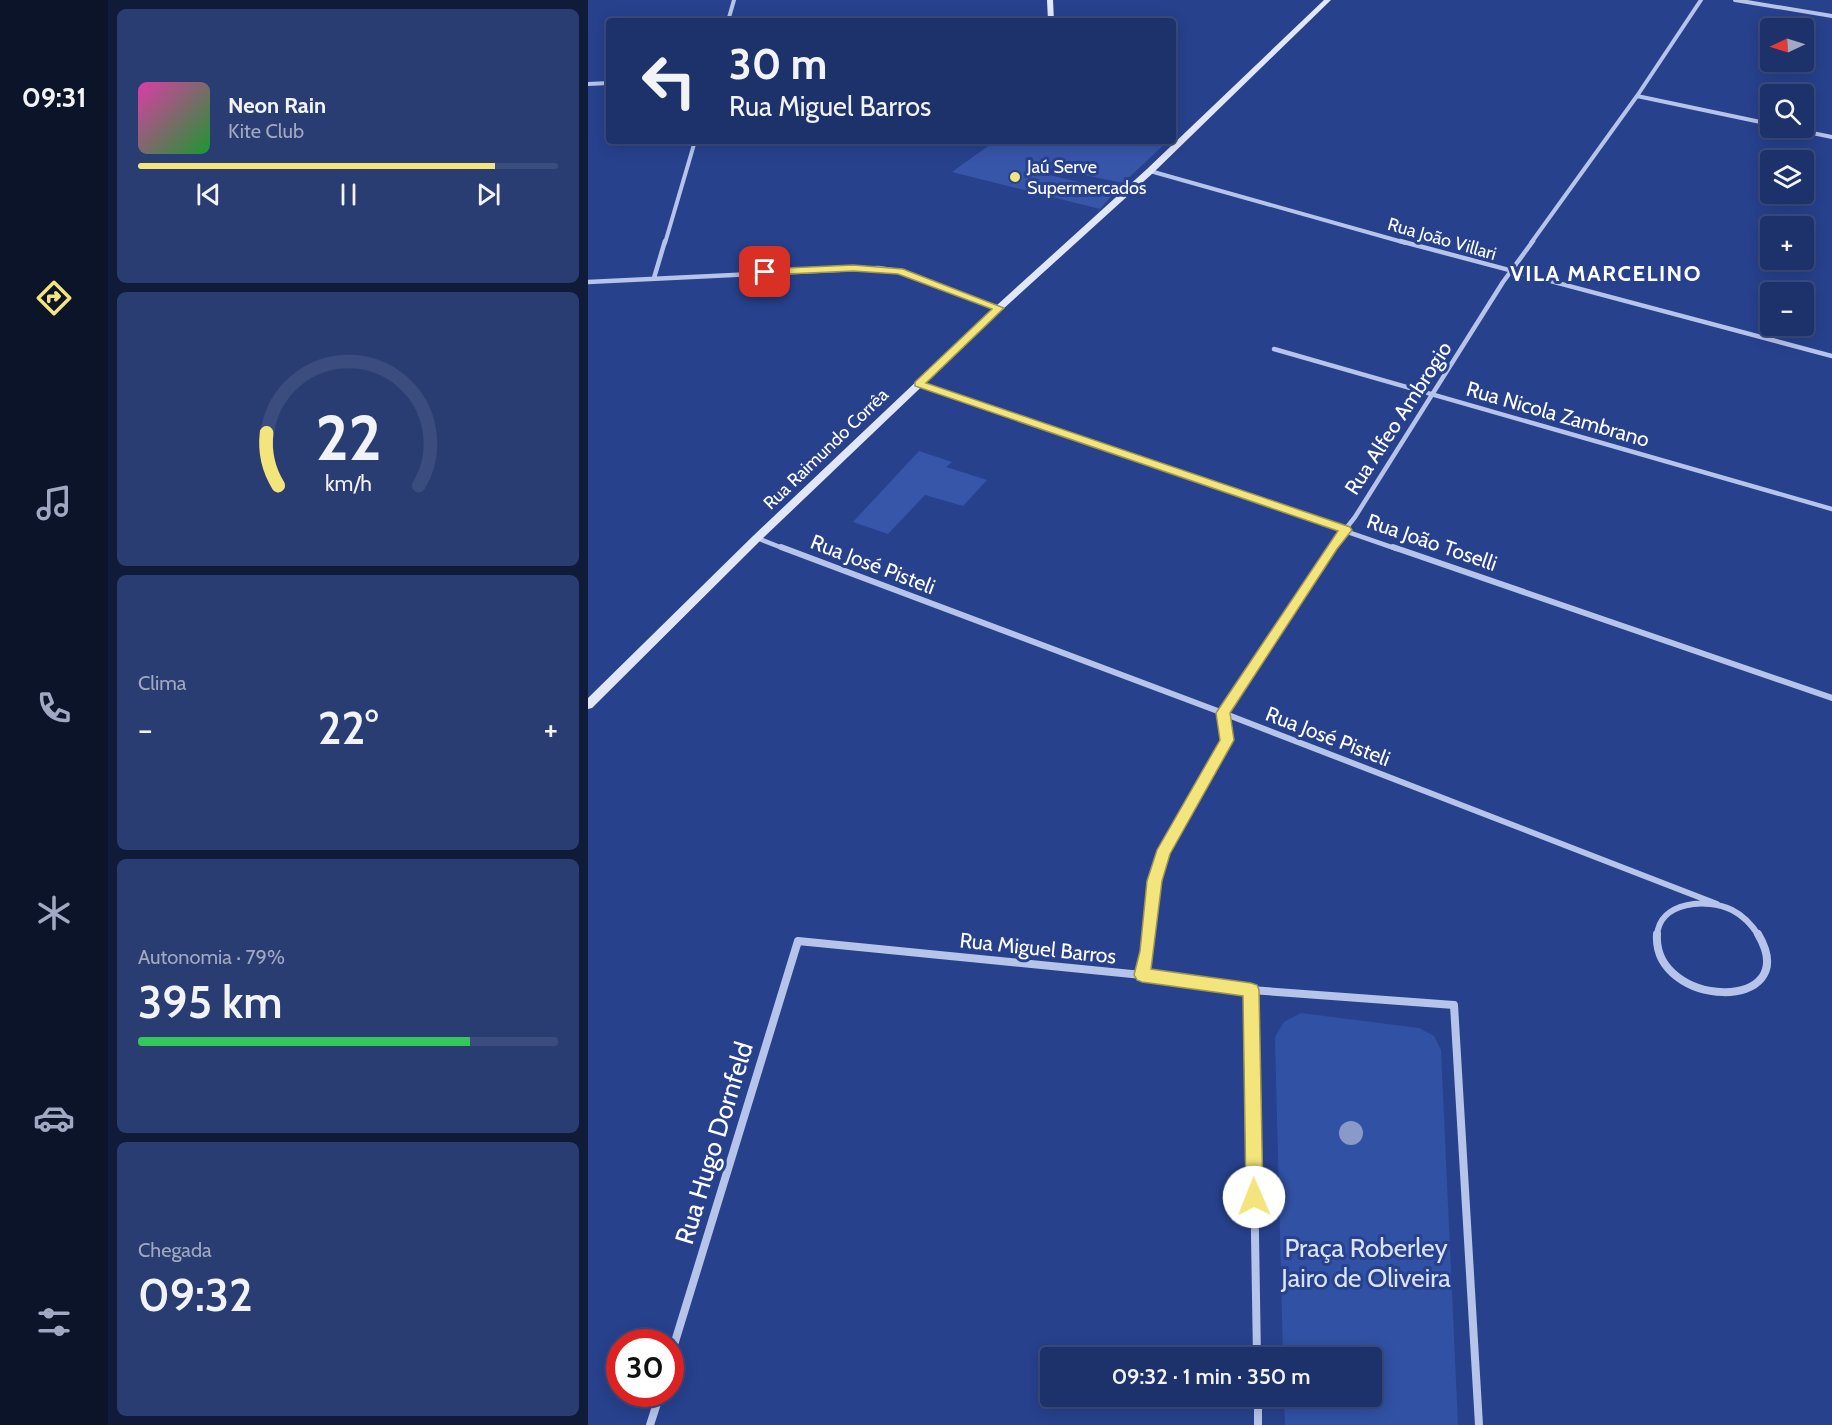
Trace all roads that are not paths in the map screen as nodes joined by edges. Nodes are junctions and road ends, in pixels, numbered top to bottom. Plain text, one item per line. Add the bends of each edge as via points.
1 (734, 0) edge
2 (1050, 0) edge
3 (1328, 0) edge
4 (1701, 0) edge
5 (1735, 0) edge
6 (1832, 16) edge
7 (729, 18) edge
8 (1051, 18) edge
9 (606, 83) edge
10 (588, 84) edge
11 (1637, 96) junction
12 (1760, 122) edge
13 (1814, 133) edge
14 (1832, 137) edge
15 (694, 144) edge
16 (1150, 171) junction
17 (1511, 272) junction
18 (654, 278) junction
19 (588, 282) edge
20 (999, 308) junction
21 (1274, 349) dead end
22 (1832, 356) edge
23 (919, 384) junction
24 (1433, 395) junction
25 (1832, 509) edge
26 (1346, 530) junction
27 (757, 538) junction
28 (1832, 698) edge
29 (588, 705) edge
30 (1223, 713) junction
31 (1717, 904) junction
32 (798, 941) joint
33 (1142, 975) junction
34 (1251, 990) junction
35 (679, 1329) edge
36 (1257, 1347) edge
37 (656, 1407) edge
38 (1258, 1407) edge
39 (650, 1425) edge
40 (1258, 1425) edge
41 (1479, 1425) edge

1 - 7 street
2 - 8 main road
3 - 16 main road, Rua Raimundo Corrêa
4 - 11 street, Rua Alfeo Ambrogio
5 - 6 street
9 - 10 street
11 - 12 street
11 - 17 street, Rua Alfeo Ambrogio
13 - 14 street
15 - 18 street
16 - 17 street, Rua João Villari
16 - 20 main road, Rua Raimundo Corrêa
17 - 22 street, Rua João Villari
17 - 24 street, Rua Alfeo Ambrogio
18 - 19 street
18 - 20 street via 878,268 899,271
20 - 23 main road, Rua Raimundo Corrêa
21 - 24 street, Rua Nicola Zambrano
23 - 26 street, Rua João Toselli
23 - 27 main road, Rua Raimundo Corrêa
24 - 25 street, Rua Nicola Zambrano
24 - 26 street, Rua Alfeo Ambrogio
26 - 28 street, Rua João Toselli
26 - 30 street, Rua Alfeo Ambrogio
27 - 29 main road, Rua Raimundo Corrêa
27 - 30 street, Rua José Pisteli
30 - 31 street, Rua José Pisteli
30 - 33 street via 1227,740 1162,854 1154,881
31 - 31 street via 1698,902 1667,912 1658,924 1655,938 1659,955 1683,981 1708,991 1734,993 1760,978 1767,952 1750,923
32 - 33 street, Rua Miguel Barros
32 - 35 street, Rua Hugo Dornfeld
33 - 34 street, Rua Miguel Barros
34 - 36 street
34 - 41 street, Rua Miguel Barros via 1454,1005
37 - 39 street
38 - 40 street

